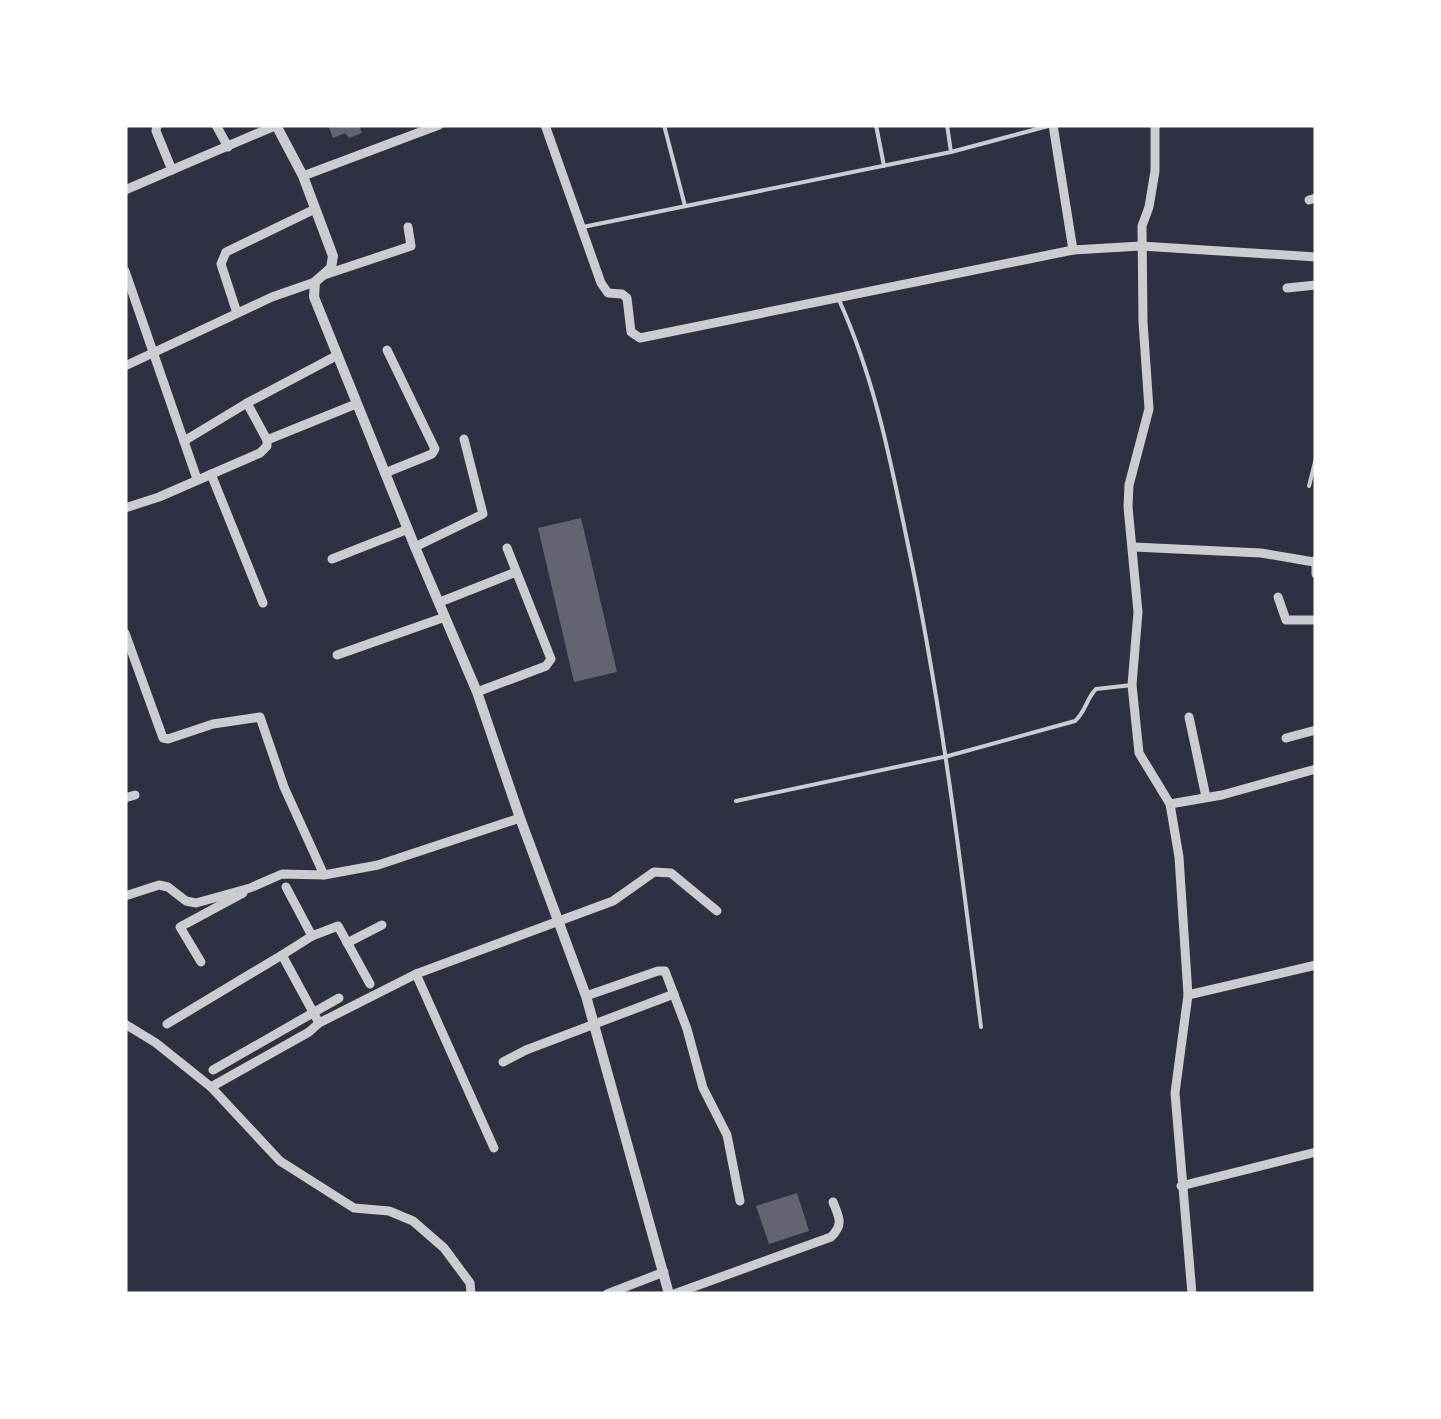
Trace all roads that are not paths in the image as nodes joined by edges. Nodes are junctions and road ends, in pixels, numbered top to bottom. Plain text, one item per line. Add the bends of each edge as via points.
1 (157, 125) edge
2 (216, 125) edge
3 (276, 125) edge
4 (439, 125) edge
5 (545, 125) edge
6 (664, 125) edge
7 (876, 125) edge
8 (947, 125) edge
9 (1052, 125) edge
10 (1155, 125) edge
11 (228, 147) junction
12 (951, 152) junction
13 (884, 166) junction
14 (172, 170) junction
15 (303, 176) junction
16 (125, 190) edge
17 (685, 206) junction
18 (315, 208) junction
19 (408, 227) dead end
20 (584, 227) junction
21 (1141, 246) junction
22 (1073, 250) junction
23 (1316, 257) edge
24 (125, 271) edge
25 (319, 279) junction
26 (1316, 284) edge
27 (1287, 288) dead end
28 (839, 300) junction
29 (237, 313) junction
30 (387, 350) dead end
31 (154, 352) junction
32 (336, 356) junction
33 (125, 366) edge
34 (247, 403) junction
35 (356, 404) junction
36 (464, 439) dead end
37 (184, 440) junction
38 (267, 440) junction
39 (1316, 458) edge
40 (385, 473) junction
41 (211, 474) junction
42 (197, 480) junction
43 (1308, 486) dead end
44 (125, 508) edge
45 (408, 529) junction
46 (415, 546) junction
47 (1134, 547) junction
48 (507, 548) dead end
49 (332, 559) dead end
50 (1315, 561) edge
51 (516, 572) junction
52 (1316, 574) edge
53 (1278, 597) dead end
54 (440, 602) junction
55 (263, 603) dead end
56 (445, 618) junction
57 (1316, 620) edge
58 (125, 633) edge
59 (337, 655) dead end
60 (1132, 685) junction
61 (477, 692) junction
62 (1189, 717) dead end
63 (1316, 730) edge
64 (1286, 738) dead end
65 (948, 756) junction
66 (1316, 769) edge
67 (1206, 797) junction
68 (736, 801) dead end
69 (1170, 804) junction
70 (520, 818) junction
71 (324, 875) junction
72 (286, 887) dead end
73 (250, 888) junction
74 (125, 896) edge
75 (717, 911) dead end
76 (557, 922) junction
77 (382, 926) dead end
78 (312, 936) junction
79 (347, 944) junction
80 (282, 955) junction
81 (201, 962) dead end
82 (1316, 965) edge
83 (416, 974) junction
84 (370, 984) dead end
85 (674, 994) junction
86 (1188, 995) junction
87 (586, 996) junction
88 (339, 998) dead end
89 (316, 1018) junction
90 (125, 1024) edge
91 (167, 1024) dead end
92 (593, 1024) junction
93 (981, 1027) dead end
94 (503, 1062) dead end
95 (213, 1070) dead end
96 (211, 1087) junction
97 (494, 1148) dead end
98 (1316, 1152) edge
99 (1181, 1186) junction
100 (740, 1201) dead end
101 (833, 1202) dead end
102 (664, 1272) junction
103 (471, 1294) edge
104 (608, 1294) edge
105 (671, 1294) edge
106 (1192, 1294) edge

1 - 14 street
2 - 11 street
3 - 11 street
3 - 15 street
4 - 15 street
5 - 20 street
6 - 17 lane
7 - 13 lane
8 - 12 lane
9 - 12 lane
9 - 22 street
10 - 21 street via 1155,171
11 - 14 street
12 - 13 lane
13 - 17 lane
14 - 16 street
15 - 18 street
17 - 20 lane
18 - 25 street via 334,263
18 - 29 street via 226,252 221,264
19 - 25 street via 411,246
20 - 28 street via 604,288 630,304 635,336
21 - 22 street
21 - 23 street
21 - 47 street via 1149,409 1130,485
22 - 28 street
24 - 31 street
25 - 29 street
25 - 32 street via 314,297
26 - 27 street
28 - 65 lane via 879,411
29 - 31 street
30 - 40 street via 435,449
31 - 33 street
31 - 37 street
32 - 34 street
32 - 35 street
34 - 37 street
34 - 38 street
35 - 38 street
35 - 40 street
36 - 46 street via 483,514
37 - 42 street
38 - 41 street via 260,453
39 - 43 lane
40 - 45 street
41 - 42 street
41 - 55 street
42 - 44 street
45 - 46 street
45 - 49 street
46 - 54 street
47 - 50 street
47 - 60 street
48 - 51 street
50 - 52 street
51 - 54 street
51 - 61 street via 551,659
53 - 57 street via 1286,620
54 - 56 street
56 - 59 street
56 - 61 street
58 - 71 street via 163,738 260,717
60 - 65 lane via 1096,688 1075,722
60 - 69 street via 1138,753
61 - 70 street
62 - 67 street
63 - 64 street
65 - 68 lane
65 - 93 lane
66 - 67 street
67 - 69 street
69 - 86 street
70 - 71 street via 378,865
70 - 76 street
71 - 73 street via 282,874
72 - 78 street
73 - 74 street via 196,903 159,885
73 - 81 street via 180,928
75 - 76 street via 671,872 654,872 613,902
76 - 83 street
76 - 87 street
77 - 79 street
78 - 79 street via 338,926
78 - 80 street
79 - 84 street
80 - 89 street
80 - 91 street
82 - 86 street
83 - 89 street
83 - 97 street
85 - 87 street via 665,971 658,971
85 - 92 street
85 - 100 street via 703,1088 727,1135
86 - 99 street via 1175,1093
87 - 92 street
88 - 89 street
89 - 95 street
89 - 96 street via 316,1028
90 - 96 street
92 - 94 street
92 - 102 street
96 - 103 street via 280,1161 337,1199 413,1220 444,1248
98 - 99 street
99 - 106 street
101 - 105 street via 840,1220 831,1236
102 - 104 street
102 - 105 street

